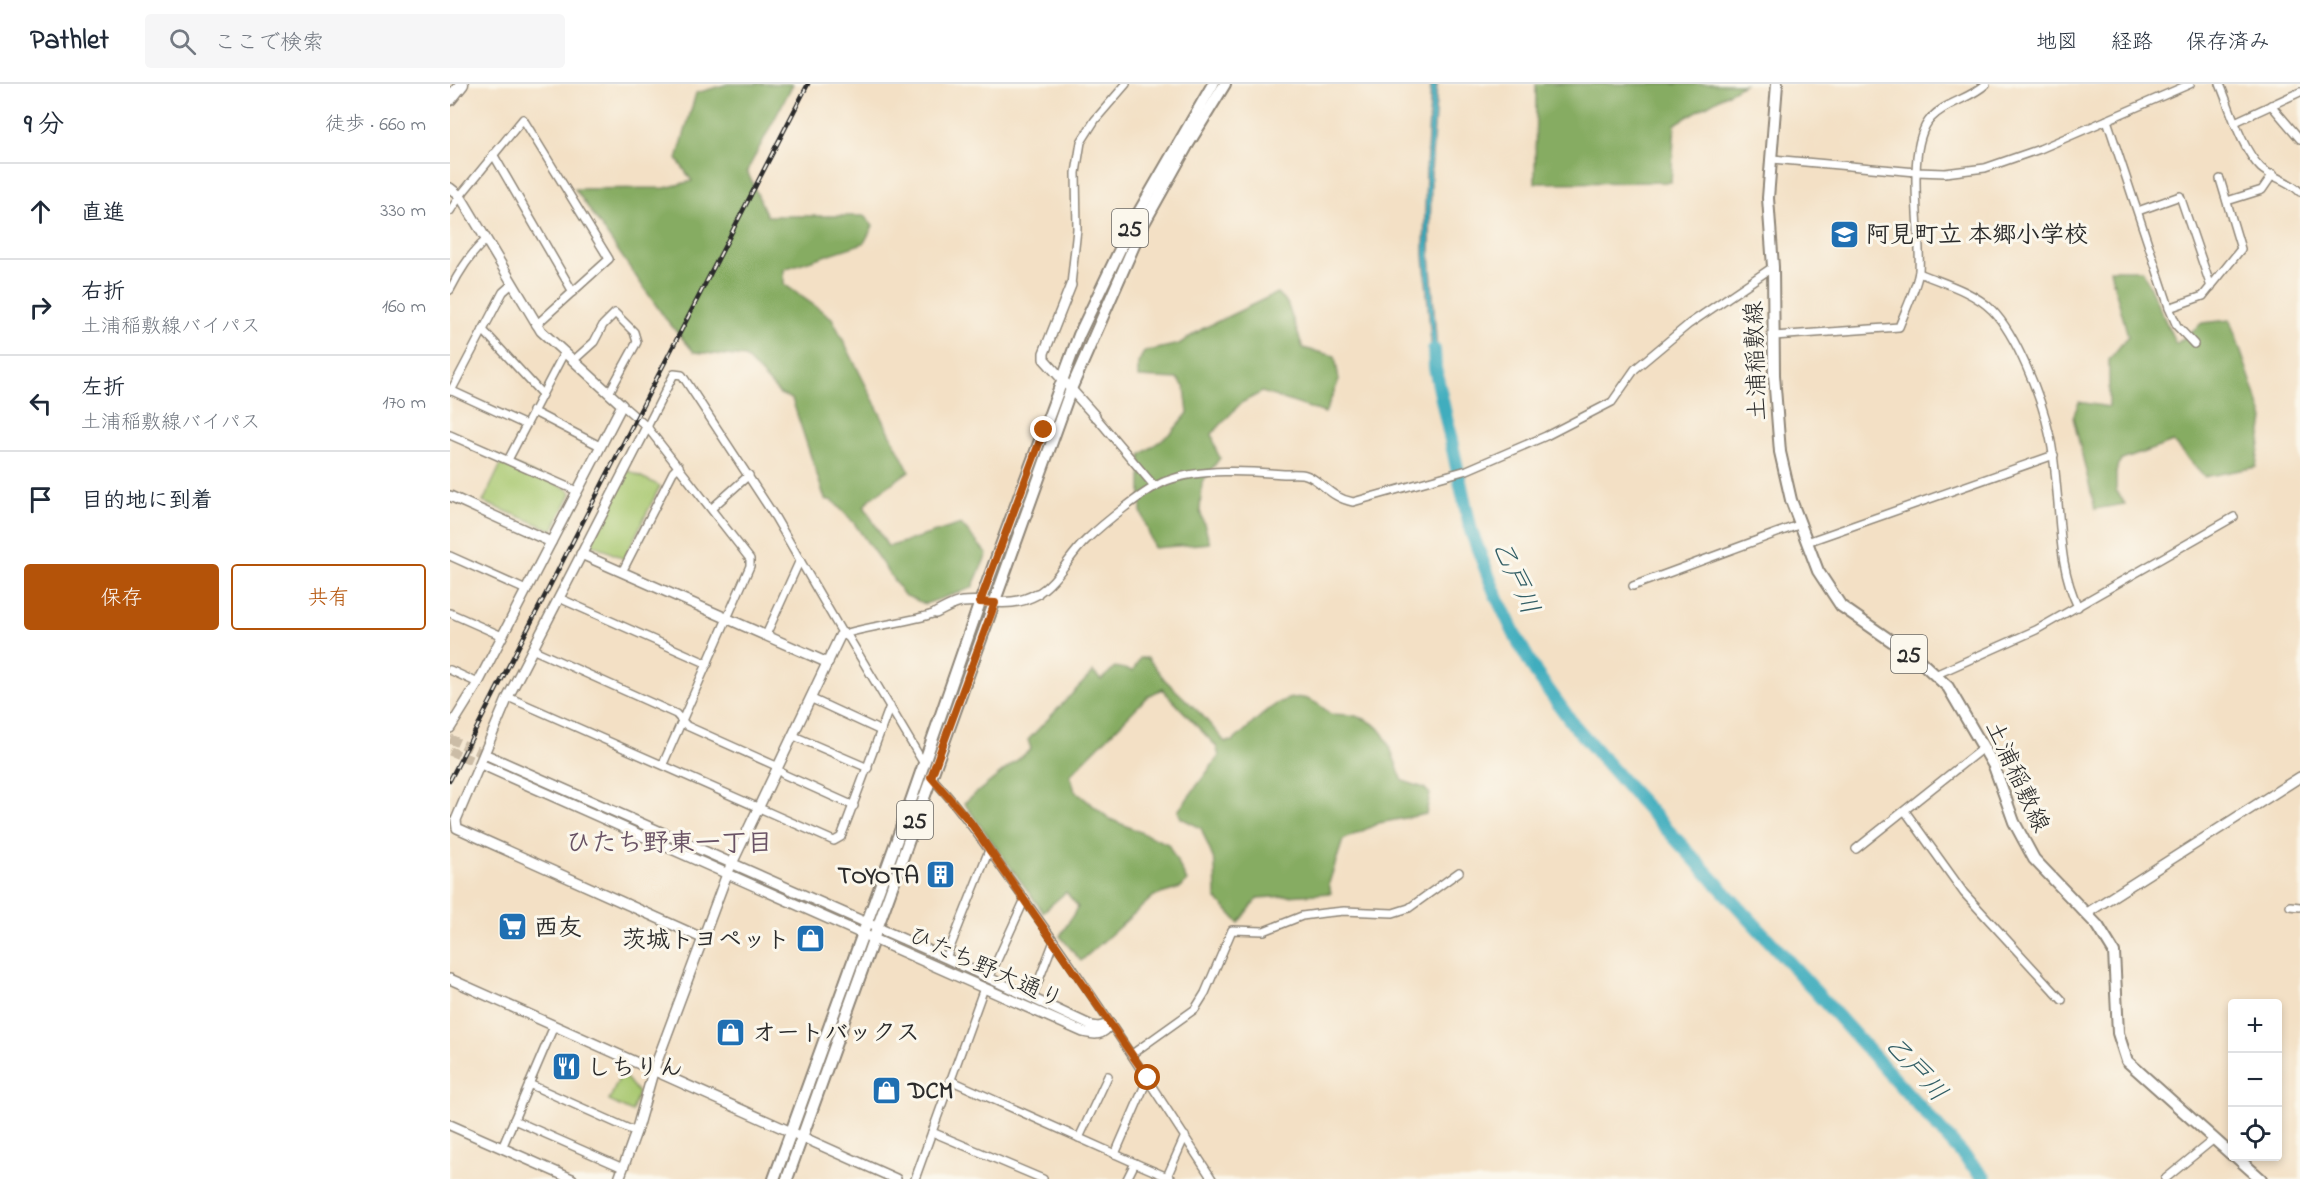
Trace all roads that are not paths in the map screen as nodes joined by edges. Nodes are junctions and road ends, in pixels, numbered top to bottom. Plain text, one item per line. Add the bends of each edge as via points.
1 (462, 84) edge
2 (1126, 84) edge
3 (1213, 84) edge
4 (1225, 84) edge
5 (1777, 84) edge
6 (1986, 84) edge
7 (2190, 84) edge
8 (2220, 84) edge
9 (2300, 92) edge
10 (450, 99) edge
11 (2271, 105) junction
12 (2107, 120) junction
13 (2235, 122) junction
14 (2300, 139) edge
15 (494, 154) junction
16 (1772, 159) junction
17 (1916, 172) junction
18 (2273, 174) junction
19 (2220, 179) dead end
20 (450, 188) edge
21 (2300, 192) edge
22 (460, 196) junction
23 (2227, 201) junction
24 (450, 211) edge
25 (2138, 211) junction
26 (486, 240) junction
27 (1773, 267) junction
28 (1919, 273) junction
29 (512, 284) junction
30 (1071, 285) joint
31 (2211, 287) junction
32 (450, 290) edge
33 (573, 292) junction
34 (2169, 308) junction
35 (537, 325) junction
36 (483, 330) junction
37 (1774, 336) junction
38 (2194, 344) dead end
39 (564, 353) junction
40 (573, 361) junction
41 (1063, 379) junction
42 (1071, 389) junction
43 (450, 391) edge
44 (541, 393) junction
45 (609, 393) junction
46 (622, 405) junction
47 (532, 411) junction
48 (1095, 416) joint
49 (526, 425) junction
50 (647, 427) junction
51 (450, 435) edge
52 (600, 446) junction
53 (2054, 455) junction
54 (508, 460) junction
55 (679, 466) junction
56 (749, 475) junction
57 (1155, 487) junction
58 (577, 491) junction
59 (450, 496) edge
60 (712, 508) junction
61 (2234, 517) dead end
62 (1801, 524) junction
63 (550, 542) junction
64 (1807, 542) junction
65 (581, 554) junction
66 (450, 556) edge
67 (800, 560) junction
68 (622, 572) junction
69 (1633, 586) dead end
70 (526, 590) junction
71 (1037, 594) joint
72 (559, 598) junction
73 (980, 602) junction
74 (995, 603) junction
75 (2078, 608) junction
76 (450, 613) edge
77 (936, 613) joint
78 (728, 618) junction
79 (844, 634) junction
80 (502, 636) junction
81 (766, 636) junction
82 (532, 649) junction
83 (828, 663) junction
84 (708, 664) junction
85 (450, 670) edge
86 (1935, 675) junction
87 (478, 683) junction
88 (508, 696) junction
89 (812, 699) junction
90 (890, 706) junction
91 (682, 722) junction
92 (450, 729) edge
93 (881, 731) junction
94 (794, 736) junction
95 (1984, 747) junction
96 (489, 756) tunnel mouth
97 (663, 764) junction
98 (924, 764) junction
99 (485, 766) tunnel mouth
100 (868, 768) junction
101 (777, 769) junction
102 (931, 777) junction
103 (2300, 777) edge
104 (854, 806) junction
105 (759, 807) junction
106 (1905, 811) junction
107 (1856, 849) dead end
108 (989, 850) junction
109 (732, 863) junction
110 (1459, 872) dead end
111 (727, 874) junction
112 (1025, 899) junction
113 (2290, 906) dead end
114 (2300, 907) edge
115 (2086, 913) junction
116 (870, 931) junction
117 (702, 938) junction
118 (1054, 941) junction
119 (946, 958) junction
120 (989, 978) junction
121 (450, 979) edge
122 (984, 987) junction
123 (1032, 998) junction
124 (2062, 1000) dead end
125 (1110, 1024) junction
126 (554, 1026) junction
127 (1132, 1054) junction
128 (653, 1072) junction
129 (1107, 1076) dead end
130 (1148, 1078) junction
131 (950, 1080) junction
132 (529, 1084) junction
133 (514, 1120) junction
134 (450, 1125) edge
135 (790, 1131) junction
136 (932, 1131) junction
137 (636, 1132) junction
138 (802, 1136) junction
139 (1185, 1136) junction
140 (1079, 1137) junction
141 (2214, 1139) junction
142 (502, 1148) junction
143 (2228, 1151) edge
144 (1115, 1154) junction
145 (2240, 1161) edge
146 (1135, 1162) junction
147 (623, 1168) junction
148 (1168, 1178) edge
149 (572, 1179) edge
150 (619, 1179) edge
151 (774, 1179) edge
152 (787, 1179) edge
153 (896, 1179) edge
154 (915, 1179) edge
155 (1043, 1179) edge
156 (1127, 1179) edge
157 (1212, 1179) edge
158 (2165, 1179) edge
159 (2261, 1179) edge

1 - 10 highway
2 - 30 street via 1081,142
3 - 41 main road, 25 via 1132,224
4 - 42 main road, 25 via 1143,225
5 - 16 main road, 土浦稲敷線 / 25
6 - 17 street via 1930,119 1921,136
7 - 12 street
8 - 13 street
9 - 11 street
11 - 13 street
11 - 14 street
12 - 17 street via 1985,168
12 - 25 street
13 - 18 street via 2251,156 2262,169
15 - 22 street
15 - 33 street
15 - 33 street via 523,119 609,259
16 - 17 street
16 - 27 main road, 土浦稲敷線 / 25 via 1768,198
17 - 28 street
18 - 21 street
18 - 23 street via 2262,190
19 - 23 street
20 - 22 street
22 - 24 street
22 - 26 street
23 - 31 street via 2241,249
25 - 31 street via 2180,196
25 - 34 street
26 - 29 street
26 - 32 street via 458,273
27 - 37 main road, 土浦稲敷線 / 25
27 - 57 street via 1689,324 1635,369 1612,402 1546,436 1452,476 1353,502 1331,494 1308,476 1277,473 1201,475 1176,478
28 - 37 street via 1899,327
28 - 53 street via 1975,296 1992,309 2008,330 2036,392
29 - 35 street
29 - 36 street via 503,292
30 - 41 street via 1043,356
31 - 34 street via 2203,296
33 - 35 street
34 - 38 street via 2177,326
35 - 39 street
36 - 43 street
36 - 44 street
37 - 62 main road, 土浦稲敷線 / 25 via 1780,452
39 - 40 street
39 - 44 street
40 - 45 street
40 - 45 street via 594,342 615,313 634,332 637,342
41 - 42 street
41 - 73 main road, 25
42 - 48 street
42 - 74 main road, 25
43 - 49 street
44 - 47 street
45 - 46 street
46 - 50 street
46 - 52 street
47 - 49 street
47 - 52 street
48 - 57 street
49 - 54 street
50 - 55 street
50 - 56 street via 674,374 681,375
50 - 65 street
51 - 54 street
52 - 58 street
53 - 64 street
53 - 75 street via 2063,566
54 - 58 street
55 - 60 street
55 - 68 street
56 - 60 street
56 - 67 street
57 - 71 street via 1091,535
58 - 63 street
59 - 63 street
60 - 78 street via 750,559
61 - 75 street
62 - 64 main road, 土浦稲敷線 / 25
62 - 69 street
63 - 70 street
64 - 86 main road, 土浦稲敷線 / 25 via 1818,571 1841,606
65 - 68 street
65 - 72 street
66 - 70 street
67 - 79 street
67 - 81 street
68 - 78 street
70 - 80 street
71 - 74 street via 1018,602
72 - 82 street
72 - 84 street
73 - 74 street
73 - 77 street via 960,602
73 - 98 main road, 25
74 - 102 main road, 25
75 - 86 street
76 - 80 street
77 - 79 street
78 - 81 street
78 - 84 street
79 - 83 street
79 - 90 street
80 - 87 street
81 - 83 street
82 - 88 street
82 - 91 street via 676,714
83 - 89 street
84 - 91 street
85 - 87 street
86 - 95 main road, 土浦稲敷線 / 25 via 1948,687
87 - 92 street
88 - 97 street
88 - 117 street via 456,820 458,828
89 - 93 street
89 - 94 street
90 - 93 street
90 - 98 street
91 - 97 street
91 - 101 street
93 - 100 street
94 - 100 street
94 - 101 street
95 - 106 street
95 - 115 main road, 土浦稲敷線 / 25 via 2014,822 2034,859
96 - 109 street, ひたち野大通り
97 - 105 street
98 - 116 main road, 25
99 - 111 street, ひたち野大通り
100 - 104 street
101 - 104 street
101 - 105 street
102 - 108 street
102 - 116 main road, 25
103 - 115 street
104 - 105 street via 841,837 834,841
105 - 109 street
106 - 107 street
106 - 124 street via 1964,893
108 - 112 street
108 - 119 street
109 - 111 street
109 - 116 street, ひたち野大通り
110 - 127 street via 1409,908 1393,914 1344,911 1302,916 1264,932 1232,930 1195,1009
111 - 116 street, ひたち野大通り
111 - 117 street
112 - 118 street
112 - 120 street
113 - 114 street
115 - 141 main road, 土浦稲敷線 / 25 via 2114,952 2118,1033 2127,1061
116 - 119 street, ひたち野大通り
116 - 122 street, ひたち野大通り
116 - 135 main road, 25
116 - 138 main road, 25
117 - 128 street
118 - 123 street
118 - 125 street
119 - 120 street, ひたち野大通り
120 - 123 street, ひたち野大通り
121 - 126 street
122 - 125 street, ひたち野大通り via 1095,1035 1107,1030
122 - 131 street
123 - 125 street, ひたち野大通り via 1092,1026
125 - 127 street
126 - 128 street
126 - 132 street
127 - 130 street
128 - 135 street
128 - 137 street
129 - 140 street
130 - 139 street
130 - 144 street
131 - 136 street
131 - 140 street
132 - 133 street
132 - 137 street
133 - 142 street
133 - 147 street
134 - 142 street
135 - 138 street
135 - 151 main road, 25
136 - 154 street
136 - 155 street
137 - 147 street
138 - 152 main road, 25
138 - 153 street
139 - 148 street
139 - 157 street
140 - 144 street
141 - 143 main road, 土浦稲敷線 / 25
141 - 158 street
142 - 149 street
144 - 146 street
145 - 159 main road, 土浦稲敷線 / 25
146 - 148 street
146 - 156 street
147 - 150 street

